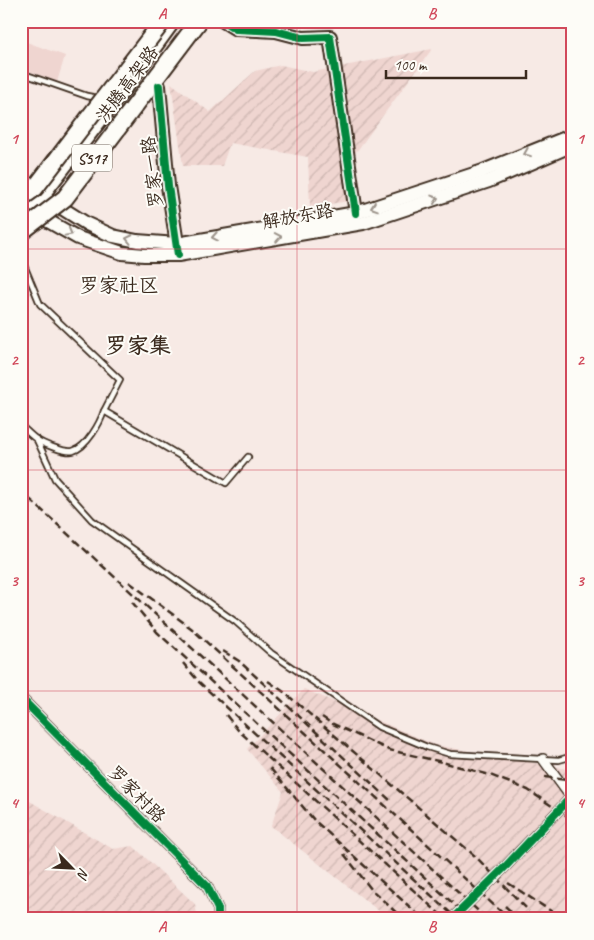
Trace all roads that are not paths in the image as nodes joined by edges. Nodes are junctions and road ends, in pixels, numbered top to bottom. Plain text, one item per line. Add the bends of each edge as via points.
1 (163, 21) edge
2 (174, 21) edge
3 (199, 21) edge
4 (208, 21) edge
5 (223, 21) edge
6 (21, 73) edge
7 (160, 86) junction
8 (125, 88) junction
9 (573, 135) edge
10 (573, 145) edge
11 (47, 199) junction
12 (26, 208) edge
13 (356, 214) junction
14 (21, 225) edge
15 (21, 232) edge
16 (178, 249) junction
17 (21, 258) edge
18 (104, 412) junction
19 (21, 426) edge
20 (37, 440) junction
21 (248, 457) dead end
22 (21, 698) edge
23 (573, 756) edge
24 (543, 759) junction
25 (572, 798) edge
26 (218, 919) edge
27 (452, 919) edge

1 - 12 highway, 洪腾高架路, bridge via 35,188
2 - 8 main road
3 - 15 highway, 洪腾高架路, bridge via 66,198
4 - 7 main road
5 - 13 main road via 236,29 276,31 303,38 330,37
6 - 8 lane via 108,100
7 - 11 main road, S517
7 - 16 main road, 罗家一路 via 168,186
8 - 11 main road, S517
9 -> 13 main road, 解放东路 via 483,171
16 -> 10 main road, 解放东路 via 363,223 489,181
11 - 12 main road, S517
16 -> 11 main road, 解放东路 via 113,236
12 - 14 main road, S517
12 -> 16 main road, 解放东路 via 78,238 122,253 144,255
13 -> 16 main road, 解放东路
17 - 18 lane via 40,304 120,380
18 - 20 lane via 93,433 74,451
18 - 21 lane via 226,483
19 - 20 lane
20 - 24 lane via 55,479 92,520 236,622 271,653 379,727 427,748 450,754
22 - 26 street, 罗家村路 via 207,886 218,909
23 - 24 lane via 559,760
24 - 25 street
25 - 27 street

